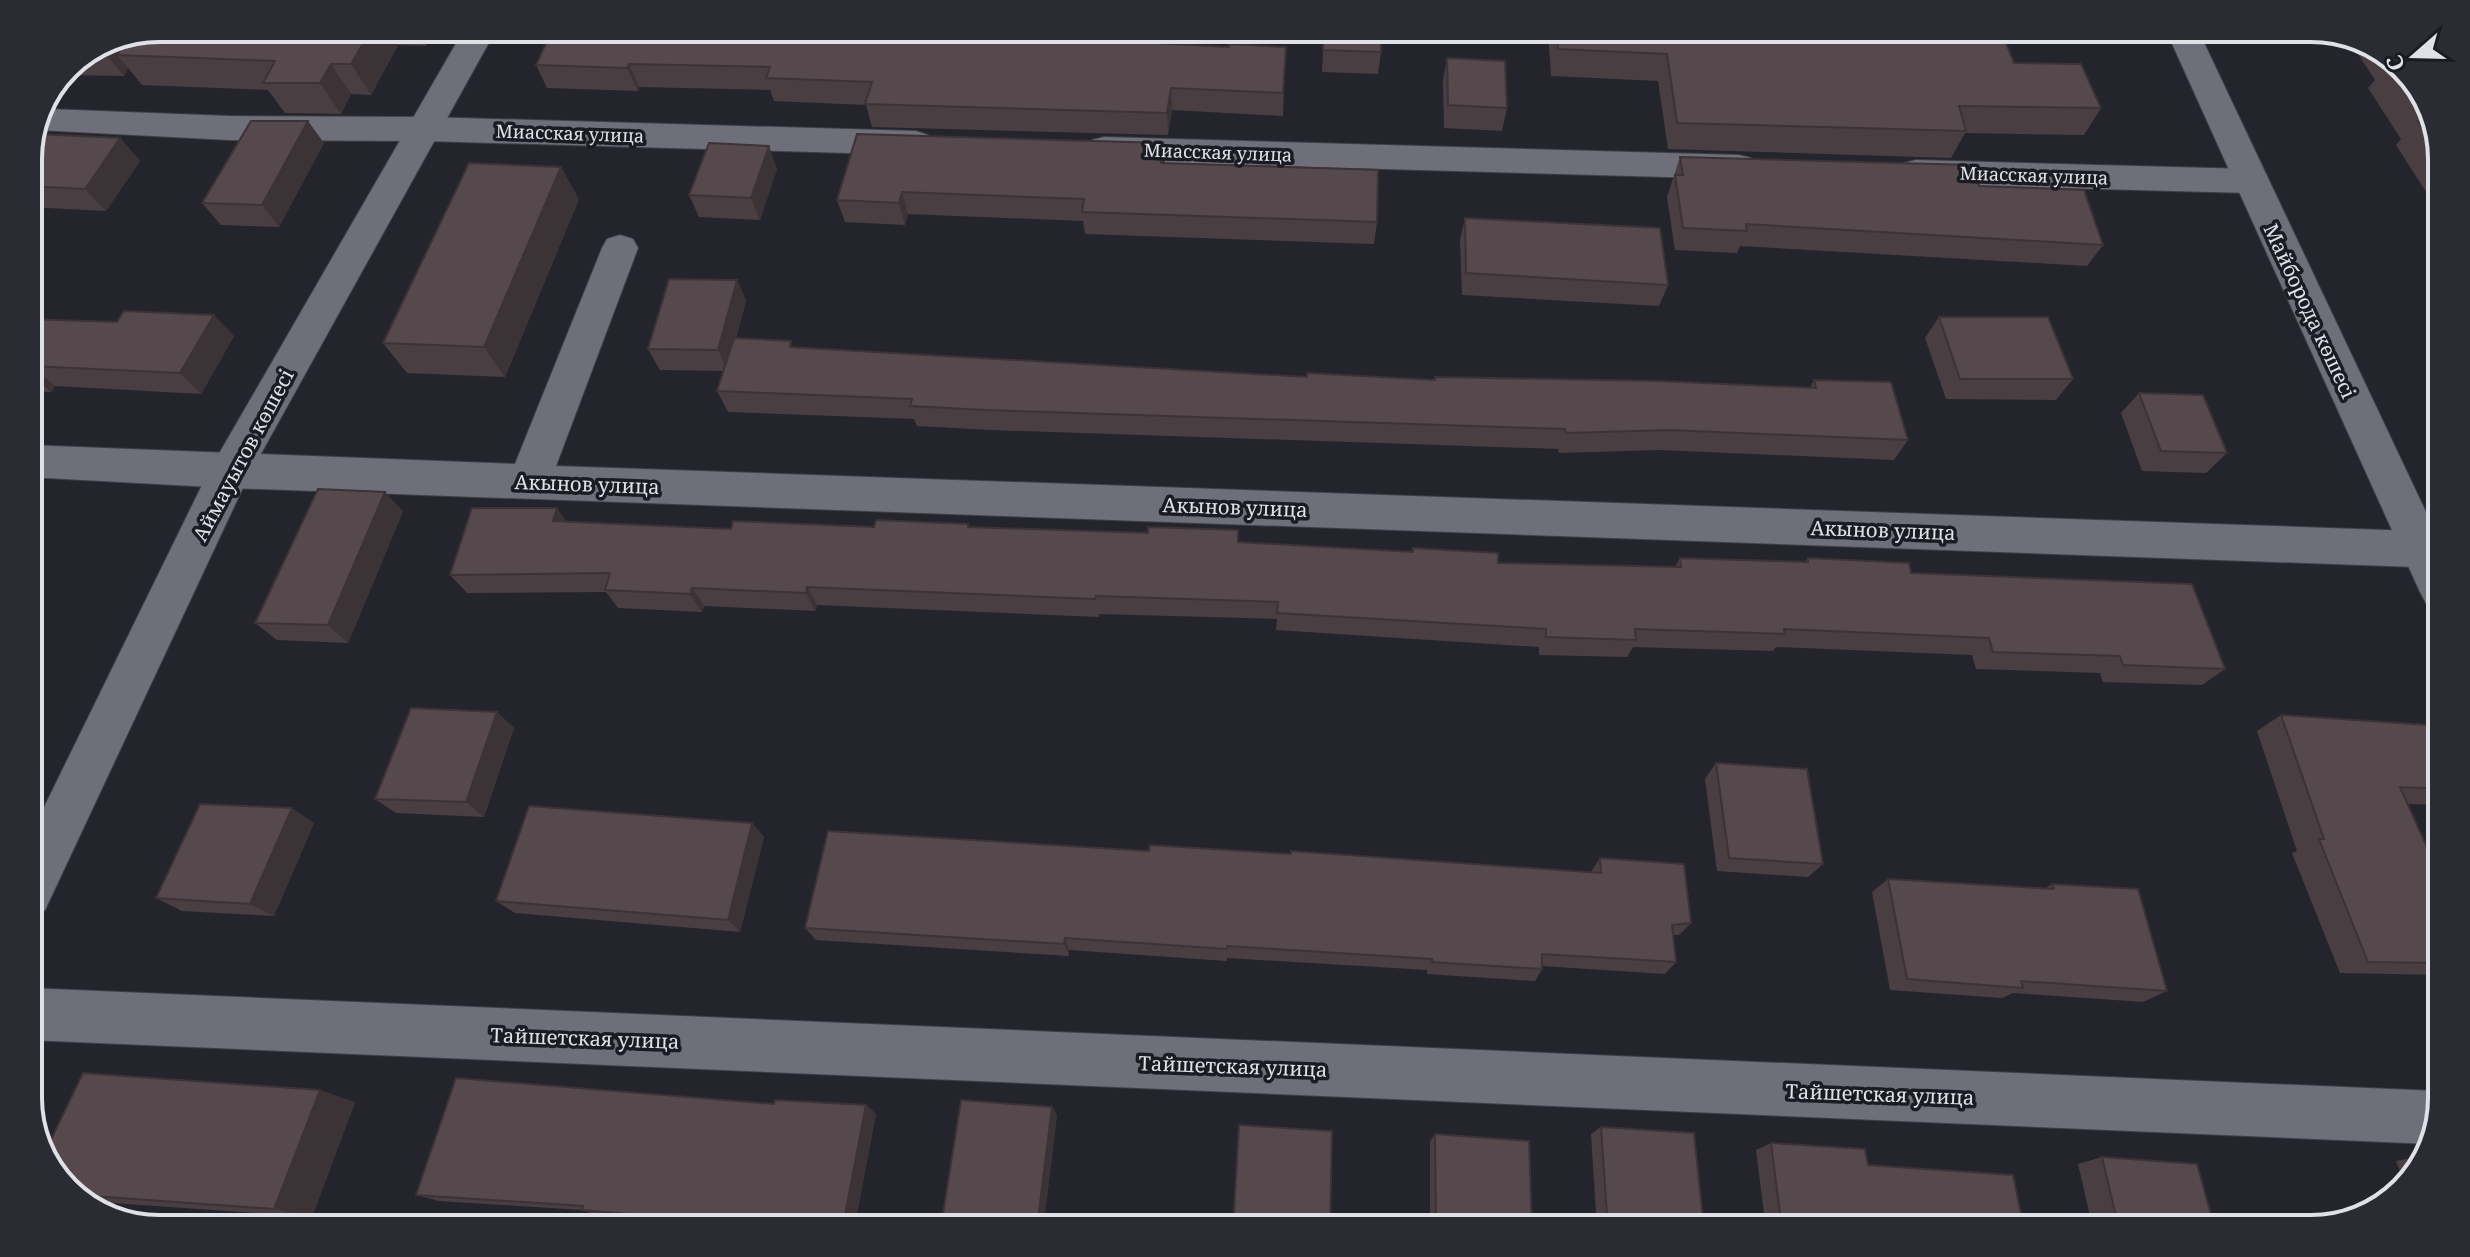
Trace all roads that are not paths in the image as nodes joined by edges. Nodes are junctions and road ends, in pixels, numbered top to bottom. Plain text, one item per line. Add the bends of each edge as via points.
1 (473, 42) edge
2 (2187, 42) edge
3 (49, 120) edge
4 (426, 129) junction
5 (954, 144) edge
6 (1066, 148) edge
7 (1770, 168) edge
8 (1882, 171) edge
9 (2249, 181) junction
10 (620, 248) dead end
11 (42, 462) edge
12 (230, 471) junction
13 (529, 482) junction
14 (2428, 542) edge
15 (2428, 550) edge
16 (42, 864) edge
17 (42, 1015) edge
18 (2426, 1118) edge

1 - 4 street, Аймауытов көшесі
2 - 9 street, Майборода көшесі
3 - 4 street, Миасская улица
4 - 5 street, Миасская улица
4 - 12 street, Аймауытов көшесі
6 - 7 street, Миасская улица
8 - 9 street, Миасская улица
9 - 14 street, Майборода көшесі
10 - 13 street
11 - 12 street, Акынов улица
12 - 13 street, Акынов улица
12 - 16 street, Аймауытов көшесі
13 - 15 street, Акынов улица
17 - 18 street, Тайшетская улица

